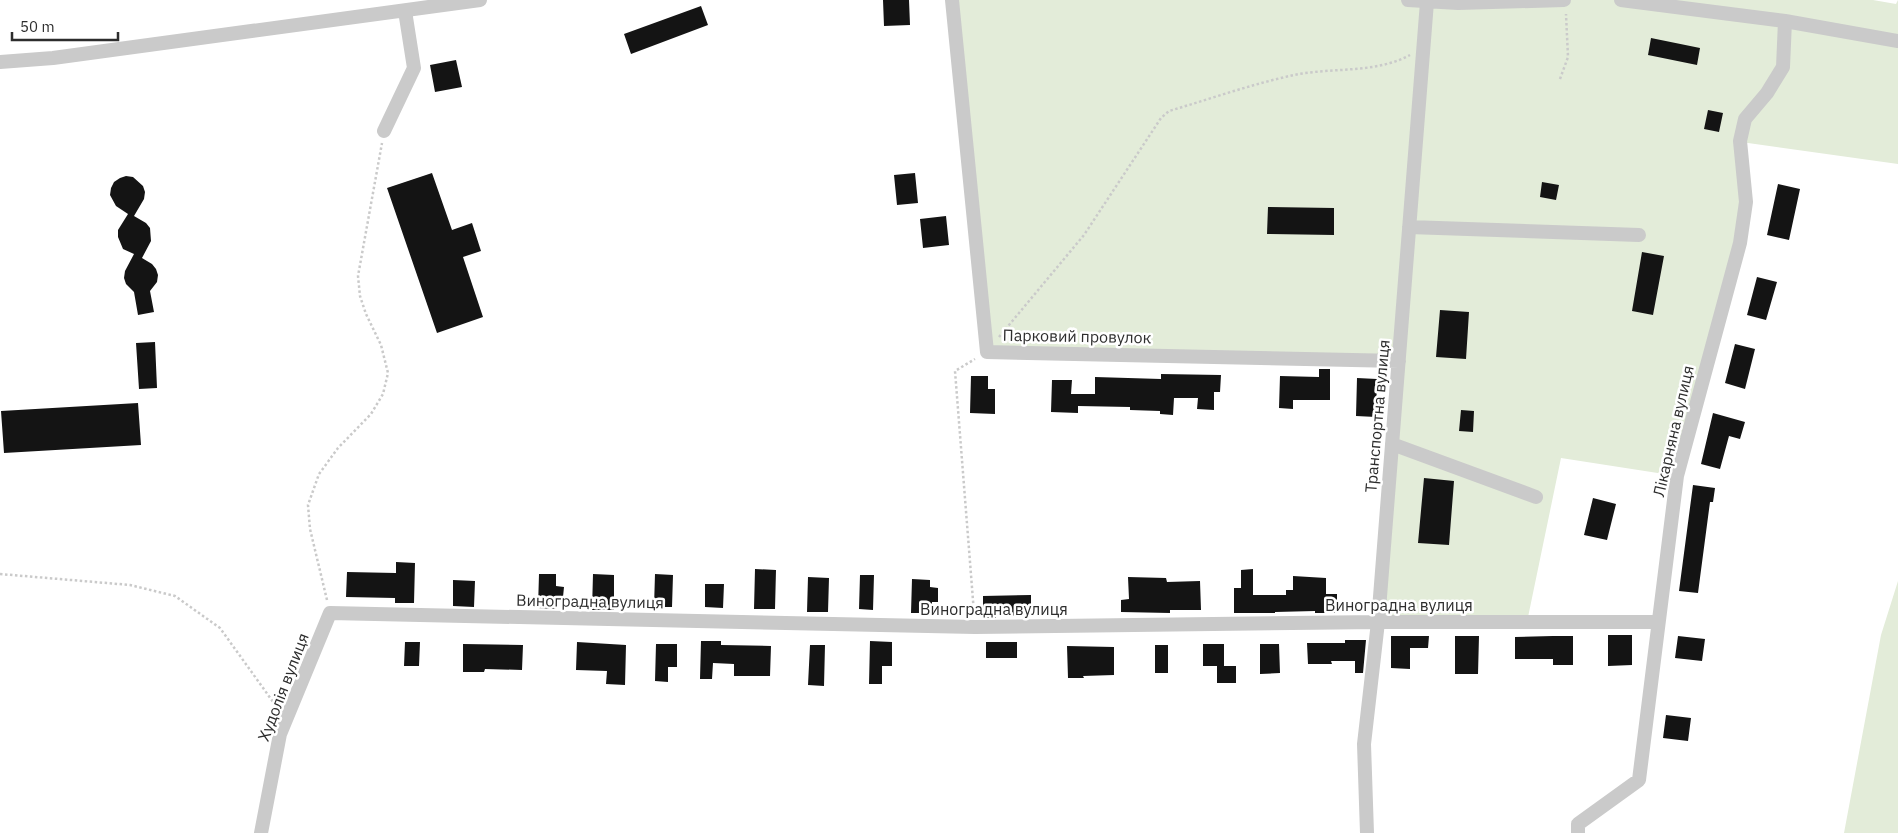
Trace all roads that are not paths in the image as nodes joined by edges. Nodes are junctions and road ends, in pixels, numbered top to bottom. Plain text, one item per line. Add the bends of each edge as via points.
1 (480, 0) edge
2 (952, 0) edge
3 (1408, 0) edge
4 (1621, 0) edge
5 (1427, 2) junction
6 (1458, 2) edge
7 (1565, 5) edge
8 (405, 11) junction
9 (1785, 21) junction
10 (1898, 41) edge
11 (0, 62) edge
12 (384, 131) road end
13 (1409, 227) junction
14 (1639, 235) dead end
15 (1399, 361) junction
16 (1392, 444) junction
17 (1536, 498) dead end
18 (330, 613) joint
19 (1378, 622) junction
20 (1658, 622) junction
21 (261, 833) edge
22 (1367, 833) edge
23 (1578, 833) edge

1 - 8 street
2 - 15 street, Парковий провулок via 988,352
3 - 5 street
4 - 9 street
5 - 6 street
5 - 13 street, Транспортна вулиця
6 - 7 street
8 - 11 street via 53,58
8 - 12 street via 414,68
9 - 10 street
9 - 20 street, Лікарняна вулиця via 1783,67 1767,94 1745,119 1740,142 1746,202 1740,243 1677,476
13 - 14 street
13 - 15 street, Транспортна вулиця
15 - 16 street, Транспортна вулиця
16 - 17 street
16 - 19 street, Транспортна вулиця
18 - 19 street, Виноградна вулиця via 976,627
18 - 21 street, Худолія вулиця via 280,734
19 - 20 street, Виноградна вулиця
19 - 22 street, Транспортна вулиця via 1364,744
20 - 23 street, Лікарняна вулиця via 1639,780 1578,824

